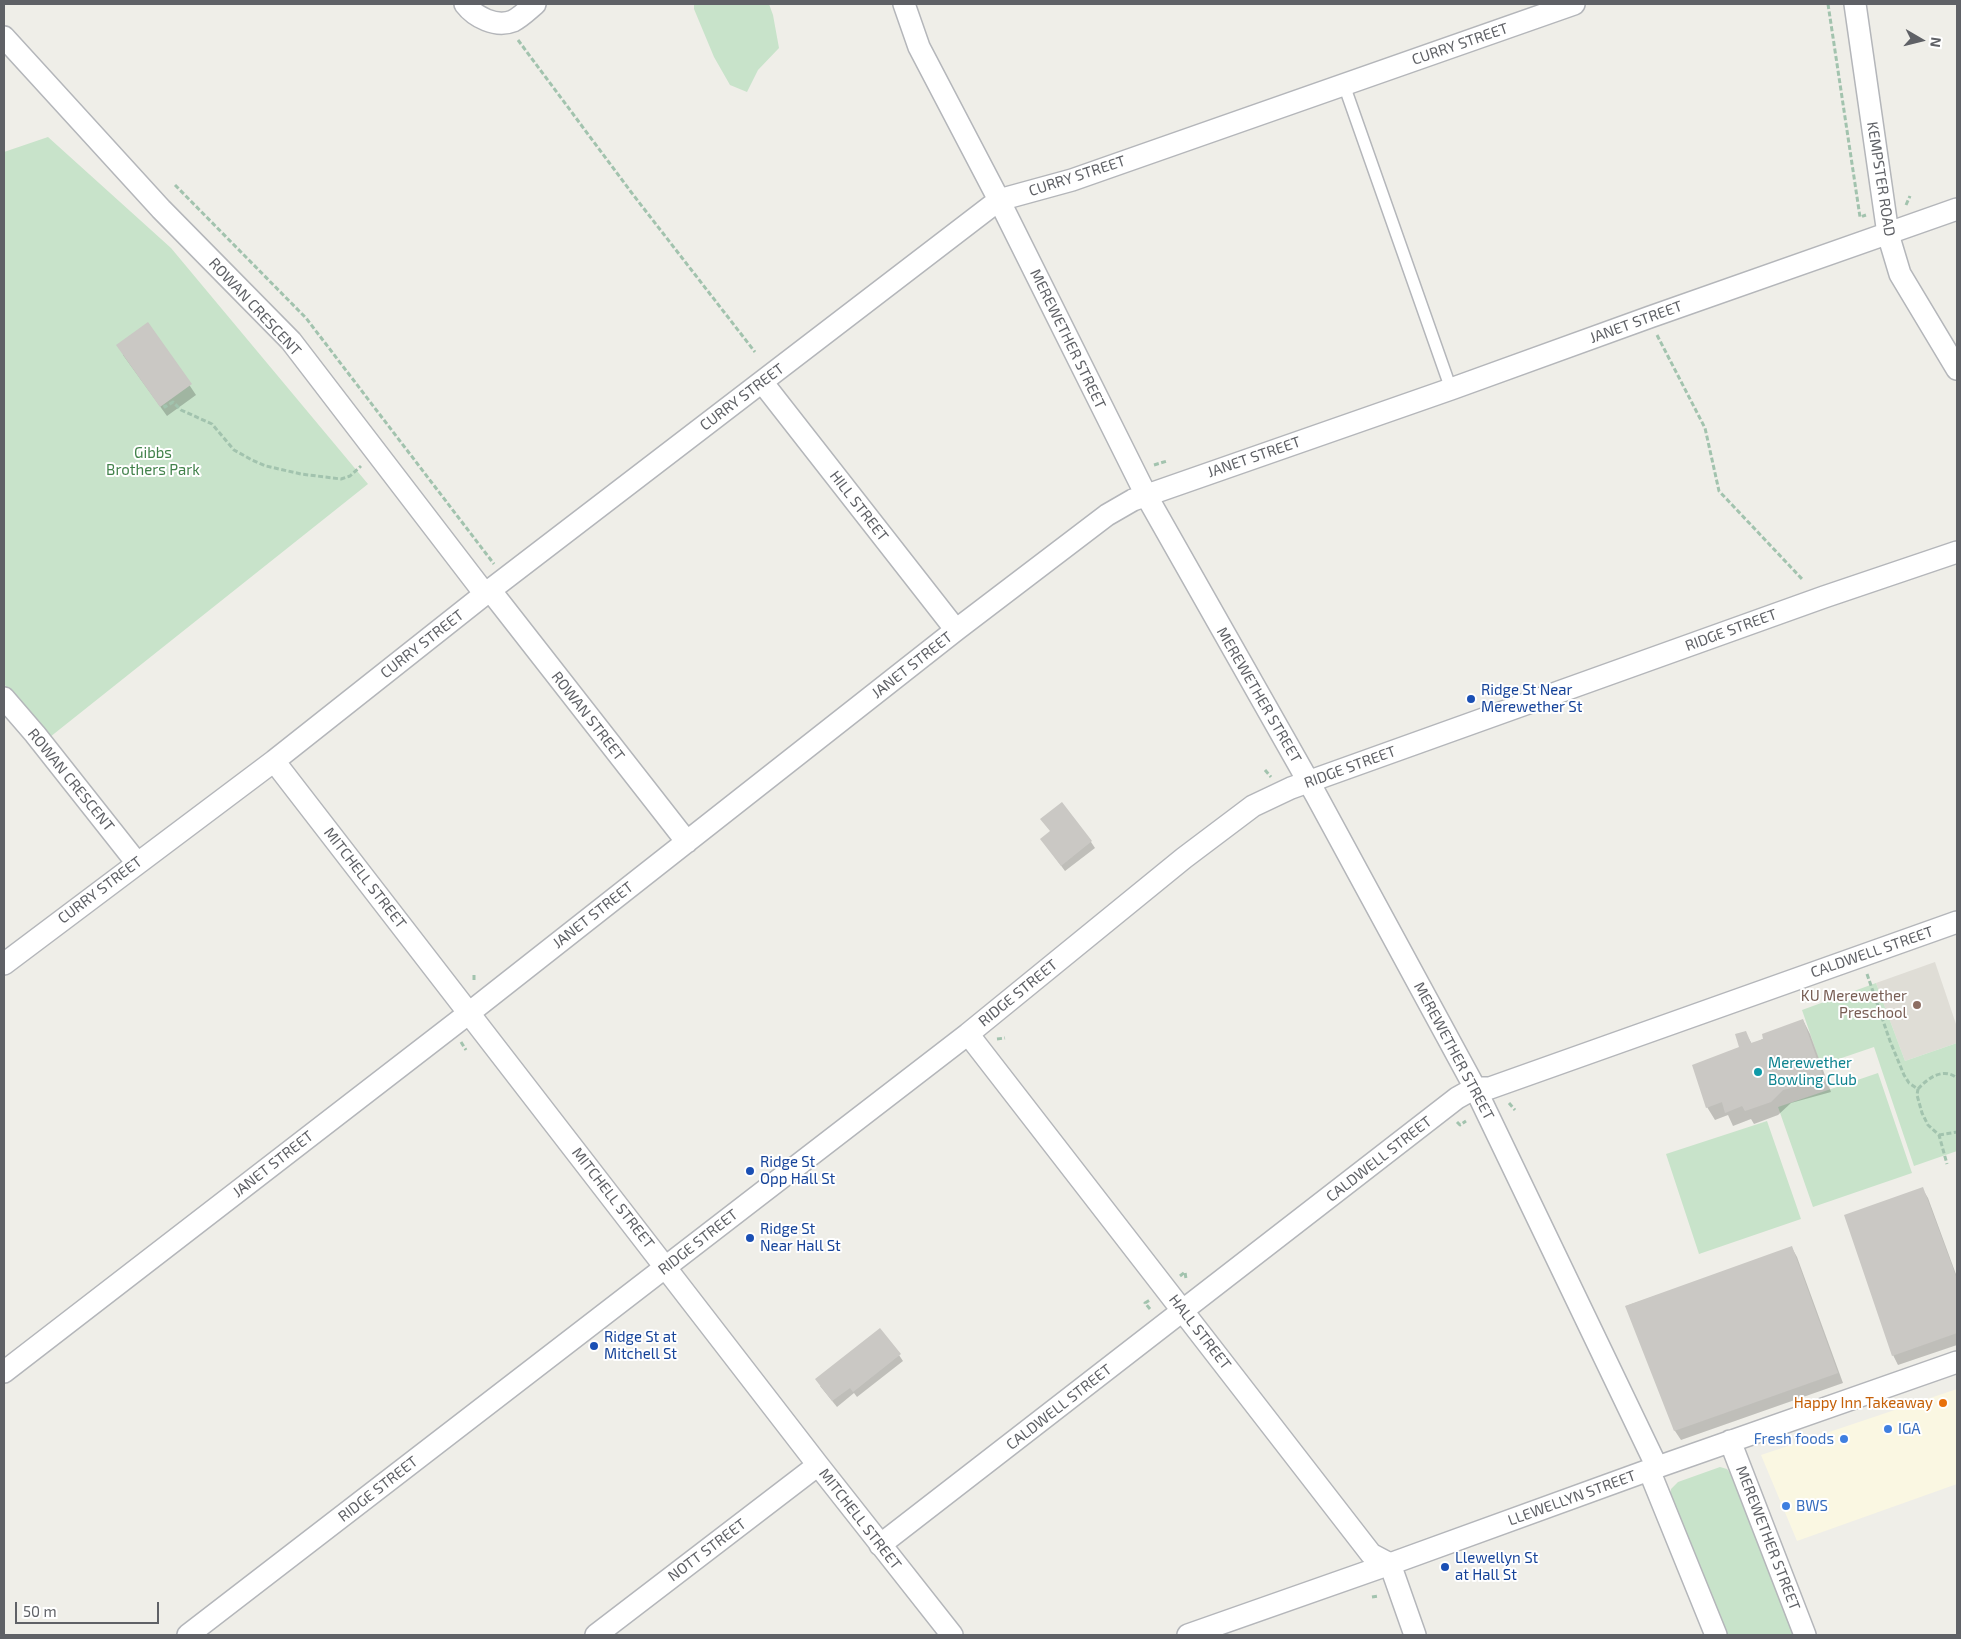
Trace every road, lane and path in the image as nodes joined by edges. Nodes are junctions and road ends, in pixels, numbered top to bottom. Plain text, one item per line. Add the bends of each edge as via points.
1 (465, 4) edge
2 (535, 4) edge
3 (904, 4) edge
4 (1574, 4) edge
5 (1828, 4) edge
6 (1854, 4) edge
7 (4, 38) edge
8 (514, 38) dead end
9 (1344, 85) junction
10 (1910, 196) dead end
11 (999, 200) junction
12 (1906, 205) dead end
13 (1957, 209) edge
14 (1870, 214) dead end
15 (1888, 234) junction
16 (1656, 330) dead end
17 (755, 352) dead end
18 (1957, 369) edge
19 (762, 382) junction
20 (1450, 389) junction
21 (164, 405) dead end
22 (377, 453) junction
23 (1146, 495) junction
24 (1957, 552) edge
25 (1803, 580) dead end
26 (487, 592) junction
27 (956, 630) junction
28 (4, 698) edge
29 (274, 761) junction
30 (1265, 770) dead end
31 (1272, 778) dead end
32 (1308, 782) junction
33 (687, 842) junction
34 (137, 862) junction
35 (1957, 922) edge
36 (1860, 956) junction
37 (4, 964) edge
38 (474, 974) dead end
39 (474, 980) dead end
40 (469, 1013) junction
41 (968, 1034) junction
42 (1005, 1038) dead end
43 (997, 1039) dead end
44 (1957, 1078) edge
45 (1475, 1088) junction
46 (1918, 1089) junction
47 (1508, 1103) dead end
48 (1506, 1110) dead end
49 (1957, 1132) edge
50 (1939, 1135) junction
51 (1947, 1164) dead end
52 (666, 1266) junction
53 (1180, 1276) dead end
54 (1186, 1279) dead end
55 (1145, 1303) dead end
56 (1150, 1309) dead end
57 (1184, 1311) junction
58 (1957, 1362) edge
59 (4, 1372) edge
60 (1730, 1441) junction
61 (818, 1465) junction
62 (1653, 1468) junction
63 (880, 1545) junction
64 (1390, 1564) junction
65 (1378, 1596) dead end
66 (1372, 1597) dead end
67 (188, 1635) edge
68 (596, 1635) edge
69 (952, 1635) edge
70 (1188, 1635) edge
71 (1415, 1635) edge
72 (1716, 1635) edge
73 (1805, 1635) edge

1 - 2 street via 493,23 513,21
3 - 11 street, MEREWETHER STREET via 919,47
4 - 9 street, CURRY STREET
5 - 14 path via 1860,217
6 - 15 street, KEMPSTER ROAD
7 - 22 street, ROWAN CRESCENT via 161,209 291,341
8 - 17 path via 519,40
9 - 11 street, CURRY STREET via 1072,180
9 - 20 lane
10 - 12 path
11 - 19 street, CURRY STREET
11 - 23 street, MEREWETHER STREET
13 - 15 street, JANET STREET
15 - 18 street, KEMPSTER ROAD via 1900,274
15 - 20 street, JANET STREET
16 - 25 path via 1705,428 1719,491
19 - 26 street, CURRY STREET
19 - 27 street, HILL STREET
20 - 23 street, JANET STREET
21 - 22 path via 173,402 181,410 212,424 234,450 252,460 301,474 341,479 350,476
22 - 26 street, ROWAN CRESCENT
23 - 27 street, JANET STREET via 1108,515
23 - 32 street, MEREWETHER STREET
24 - 32 street, RIDGE STREET
26 - 29 street, CURRY STREET
26 - 33 street, ROWAN STREET
27 - 33 street, JANET STREET
28 - 34 street, ROWAN CRESCENT
29 - 34 street, CURRY STREET
29 - 40 street, MITCHELL STREET
30 - 31 path
32 - 41 street, RIDGE STREET via 1253,806
32 - 45 street, MEREWETHER STREET
33 - 40 street, JANET STREET
34 - 37 street, CURRY STREET
35 - 36 street, CALDWELL STREET
36 - 45 street, CALDWELL STREET via 1490,1088
36 - 46 path via 1904,1075
38 - 39 path
40 - 52 street, MITCHELL STREET
40 - 59 street, JANET STREET
41 - 52 street, RIDGE STREET
41 - 57 street, HALL STREET
42 - 43 path
44 - 46 path via 1940,1074
45 - 57 street, CALDWELL STREET via 1449,1104
45 - 62 street, MEREWETHER STREET
46 - 50 path via 1924,1120
47 - 48 path via 1515,1110
49 - 50 path
50 - 51 path
52 - 61 street, MITCHELL STREET
52 - 67 street, RIDGE STREET
53 - 54 path via 1185,1272
55 - 56 path
57 - 63 street, CALDWELL STREET
57 - 64 street, HALL STREET via 1371,1554
58 - 60 street, LLEWELLYN STREET
60 - 62 street, LLEWELLYN STREET
60 - 73 street, MEREWETHER STREET
61 - 63 street, MITCHELL STREET
61 - 68 street, NOTT STREET
62 - 64 street, LLEWELLYN STREET
62 - 72 street, MEREWETHER STREET
63 - 69 street, MITCHELL STREET
64 - 70 street, LLEWELLYN STREET
64 - 71 street
65 - 66 path

